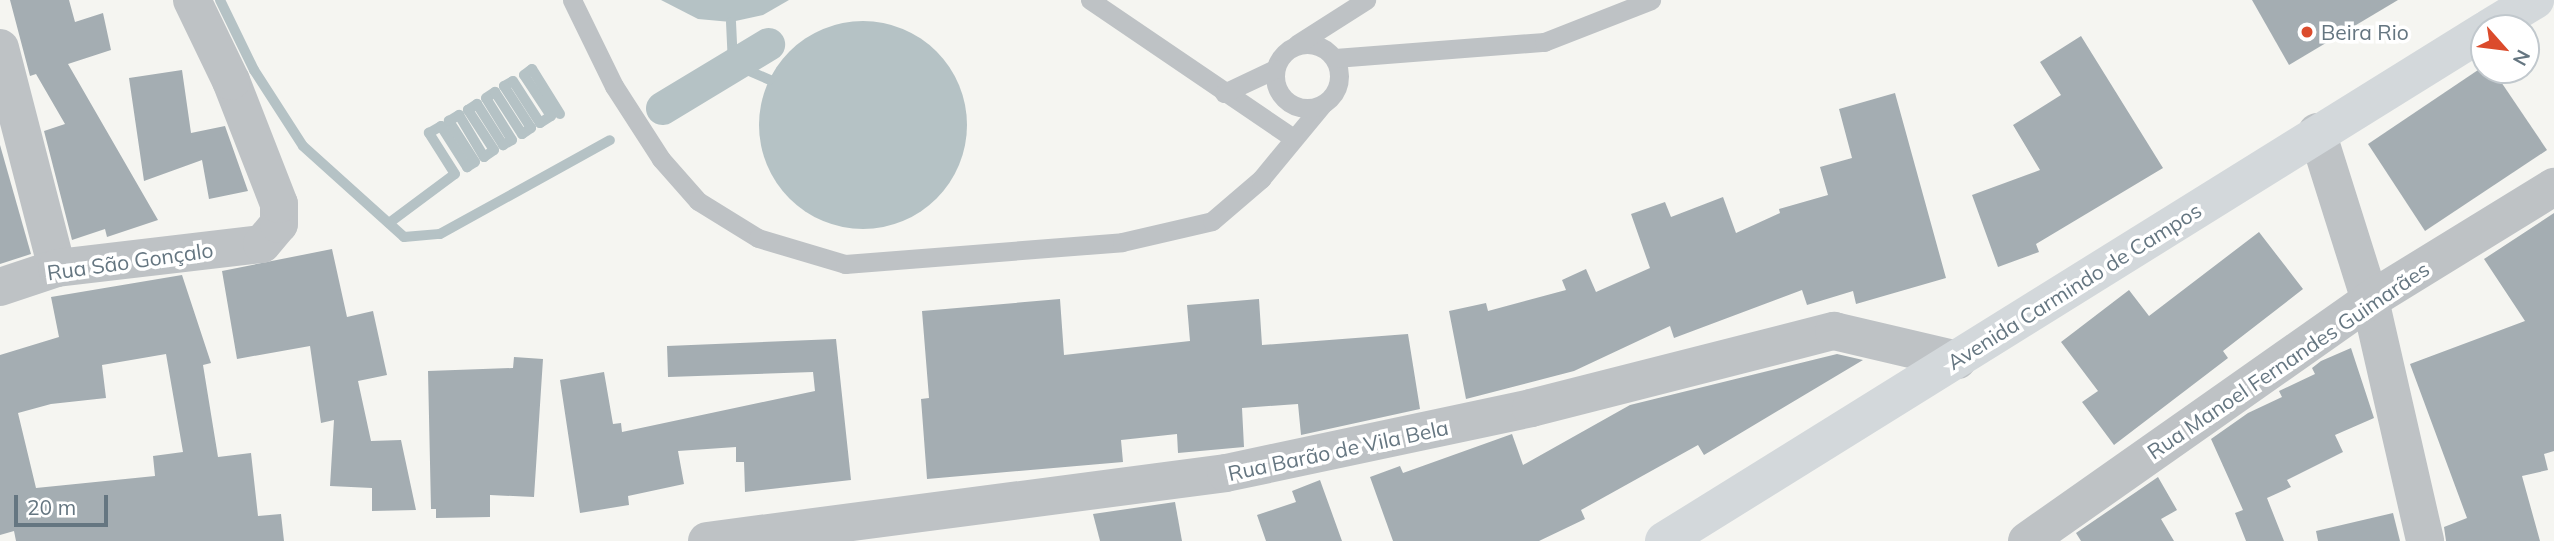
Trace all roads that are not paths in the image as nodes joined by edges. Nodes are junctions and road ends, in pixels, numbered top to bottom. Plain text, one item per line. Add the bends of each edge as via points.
1 (192, 0) edge
2 (572, 0) edge
3 (1090, 0) edge
4 (1367, 0) edge
5 (1651, 0) edge
6 (2535, 0) edge
7 (2551, 0) edge
8 (2554, 6) edge
9 (2512, 14) edge
10 (2470, 39) edge
11 (1296, 45) junction
12 (0, 48) edge
13 (1335, 58) junction
14 (1275, 69) junction
15 (1224, 93) junction
16 (1322, 105) junction
17 (2317, 132) junction
18 (1293, 138) junction
19 (2554, 187) edge
20 (57, 268) junction
21 (0, 287) edge
22 (2370, 300) junction
23 (1958, 360) junction
24 (1686, 535) edge
25 (708, 541) edge
26 (2027, 541) edge
27 (2425, 541) edge

1 - 20 street, Rua São Gonçalo via 231,81 279,204 279,224 262,244
2 - 18 lane via 614,86 661,159 698,201 758,237 845,264 1122,242 1212,221 1261,179
3 - 15 lane
4 - 11 lane
5 - 13 lane via 1544,41
6 - 9 main road
7 - 8 street
10 - 17 main road, Avenida Carmindo de Campos
11 - 13 lane via 1318,45
11 - 14 lane
12 - 20 street
13 - 16 lane via 1339,80
14 - 15 lane
14 - 16 lane via 1274,80 1283,99 1301,108
15 - 18 lane
16 - 18 lane
17 - 22 street
17 - 23 main road, Avenida Carmindo de Campos
19 - 22 street, Rua Manoel Fernandes Guimarães
20 - 21 street, Rua São Gonçalo
22 - 26 street, Rua Manoel Fernandes Guimarães
22 - 27 street
23 - 24 main road, Avenida Carmindo de Campos
23 - 25 street, Rua Barão de Vila Bela via 1834,331 1505,414 1226,473

